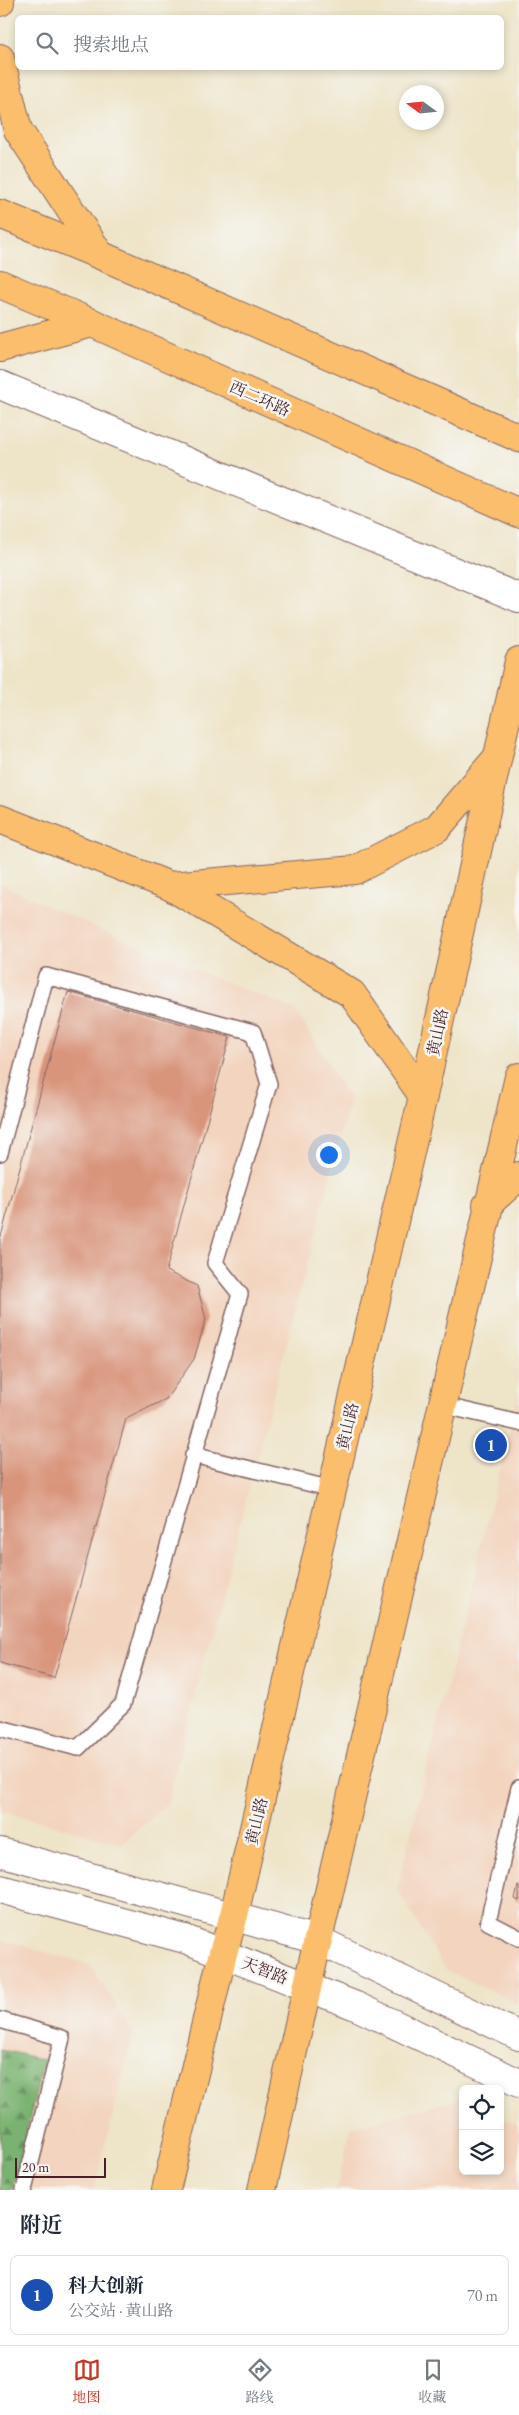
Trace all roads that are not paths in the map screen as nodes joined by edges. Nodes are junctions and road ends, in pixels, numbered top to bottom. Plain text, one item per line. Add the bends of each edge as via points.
1 (0, 58) edge
2 (0, 214) edge
3 (100, 255) junction
4 (0, 284) edge
5 (92, 323) junction
6 (0, 348) edge
7 (0, 385) edge
8 (519, 438) edge
9 (519, 513) edge
10 (519, 598) edge
11 (516, 673) edge
12 (497, 758) junction
13 (0, 820) edge
14 (170, 886) junction
15 (519, 1077) edge
16 (423, 1096) junction
17 (0, 1153) edge
18 (519, 1176) edge
19 (487, 1206) junction
20 (441, 1405) junction
21 (519, 1423) edge
22 (193, 1455) junction
23 (332, 1488) junction
24 (0, 1728) edge
25 (519, 1788) edge
26 (0, 1852) edge
27 (0, 1889) edge
28 (234, 1915) junction
29 (519, 1938) edge
30 (318, 1940) junction
31 (223, 1953) junction
32 (308, 1987) junction
33 (0, 2020) edge
34 (519, 2036) edge
35 (519, 2083) edge
36 (24, 2190) edge
37 (166, 2190) edge
38 (262, 2190) edge

1 - 3 main road via 18,130
2 - 3 main road
3 - 8 main road
4 - 5 main road, 西二环路
5 - 6 main road
5 - 9 main road, 西二环路
7 - 10 street
11 - 12 main road, 黄山路
12 - 14 main road via 437,828 355,870
12 - 16 main road, 黄山路
13 - 14 main road
14 - 16 main road via 352,994
15 - 19 main road
16 - 23 main road, 黄山路
17 - 22 lane via 46,976 253,1032 270,1084 215,1263 240,1294
18 - 19 main road
19 - 20 main road
20 - 21 lane
20 - 30 main road
22 - 23 lane
22 - 24 lane via 123,1704 78,1748
23 - 28 main road, 黄山路
25 - 29 lane via 488,1922
26 - 28 street
27 - 31 street, 天智路 via 185,1939
28 - 30 street
28 - 31 main road, 黄山路
30 - 32 main road
30 - 34 street
31 - 32 street, 天智路
31 - 37 main road, 黄山路
32 - 35 street, 天智路 via 356,2006
32 - 38 main road
33 - 36 lane via 62,2038

